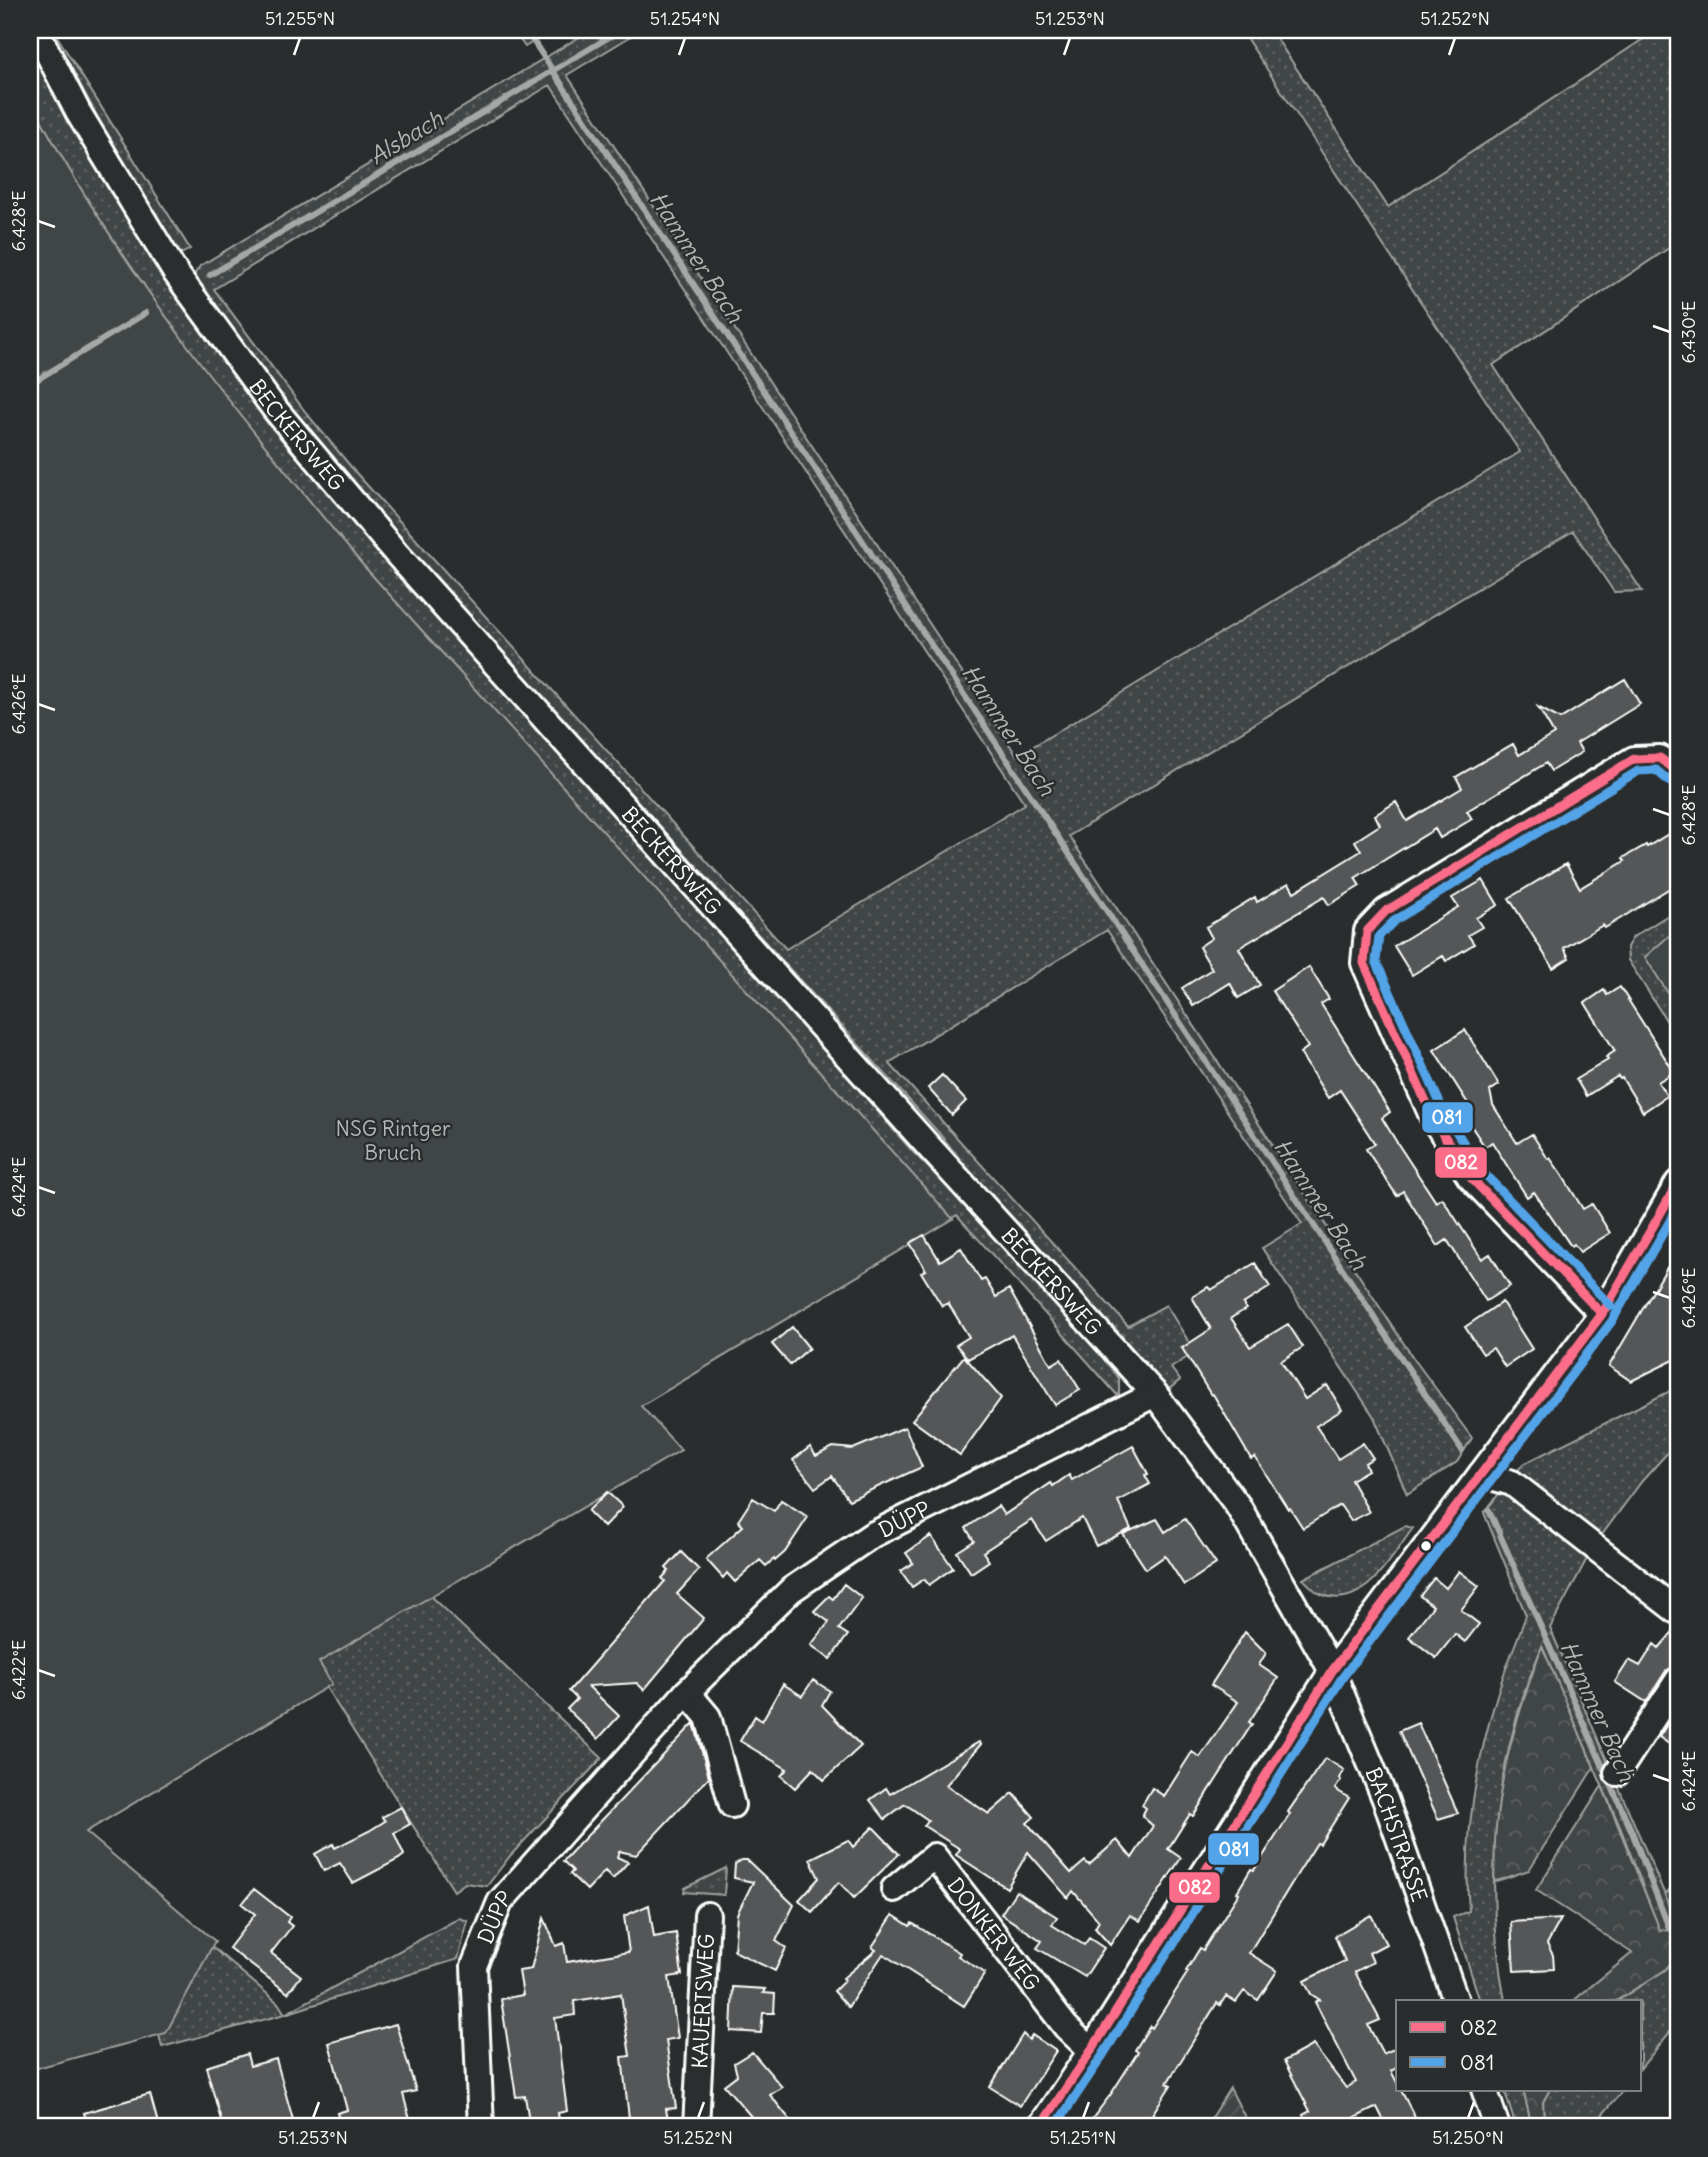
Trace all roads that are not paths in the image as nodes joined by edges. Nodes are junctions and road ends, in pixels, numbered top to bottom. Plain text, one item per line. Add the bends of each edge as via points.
1 (36, 30) edge
2 (1678, 772) edge
3 (1678, 1183) edge
4 (1602, 1314) junction
5 (1155, 1394) junction
6 (1481, 1474) junction
7 (1678, 1612) edge
8 (1332, 1671) junction
9 (1678, 1680) edge
10 (687, 1692) junction
11 (1617, 1773) dead end
12 (732, 1805) dead end
13 (894, 1889) dead end
14 (707, 1915) dead end
15 (1456, 2000) edge
16 (1091, 2051) junction
17 (1484, 2090) edge
18 (481, 2127) edge
19 (696, 2127) edge
20 (1040, 2127) edge
21 (1497, 2127) edge

1 - 5 street, BECKERSWEG via 89,132 174,272 274,408 396,553
2 - 4 street via 1660,758 1634,759 1386,911 1367,931 1364,963 1433,1118 1470,1177
3 - 4 street
4 - 6 street
5 - 8 street, BECKERSWEG via 1238,1506
5 - 10 street, DÜPP via 872,1535 791,1590
6 - 7 street via 1512,1483
6 - 8 street
8 - 15 street, BACHSTRASSE via 1385,1799
8 - 16 street
9 - 11 street
10 - 12 street via 708,1717
10 - 18 street, DÜPP via 499,1902 474,1966
13 - 16 street, DONKER WEG via 934,1856 1066,2027
14 - 19 street, KAUERTSWEG
16 - 20 street
17 - 21 street

